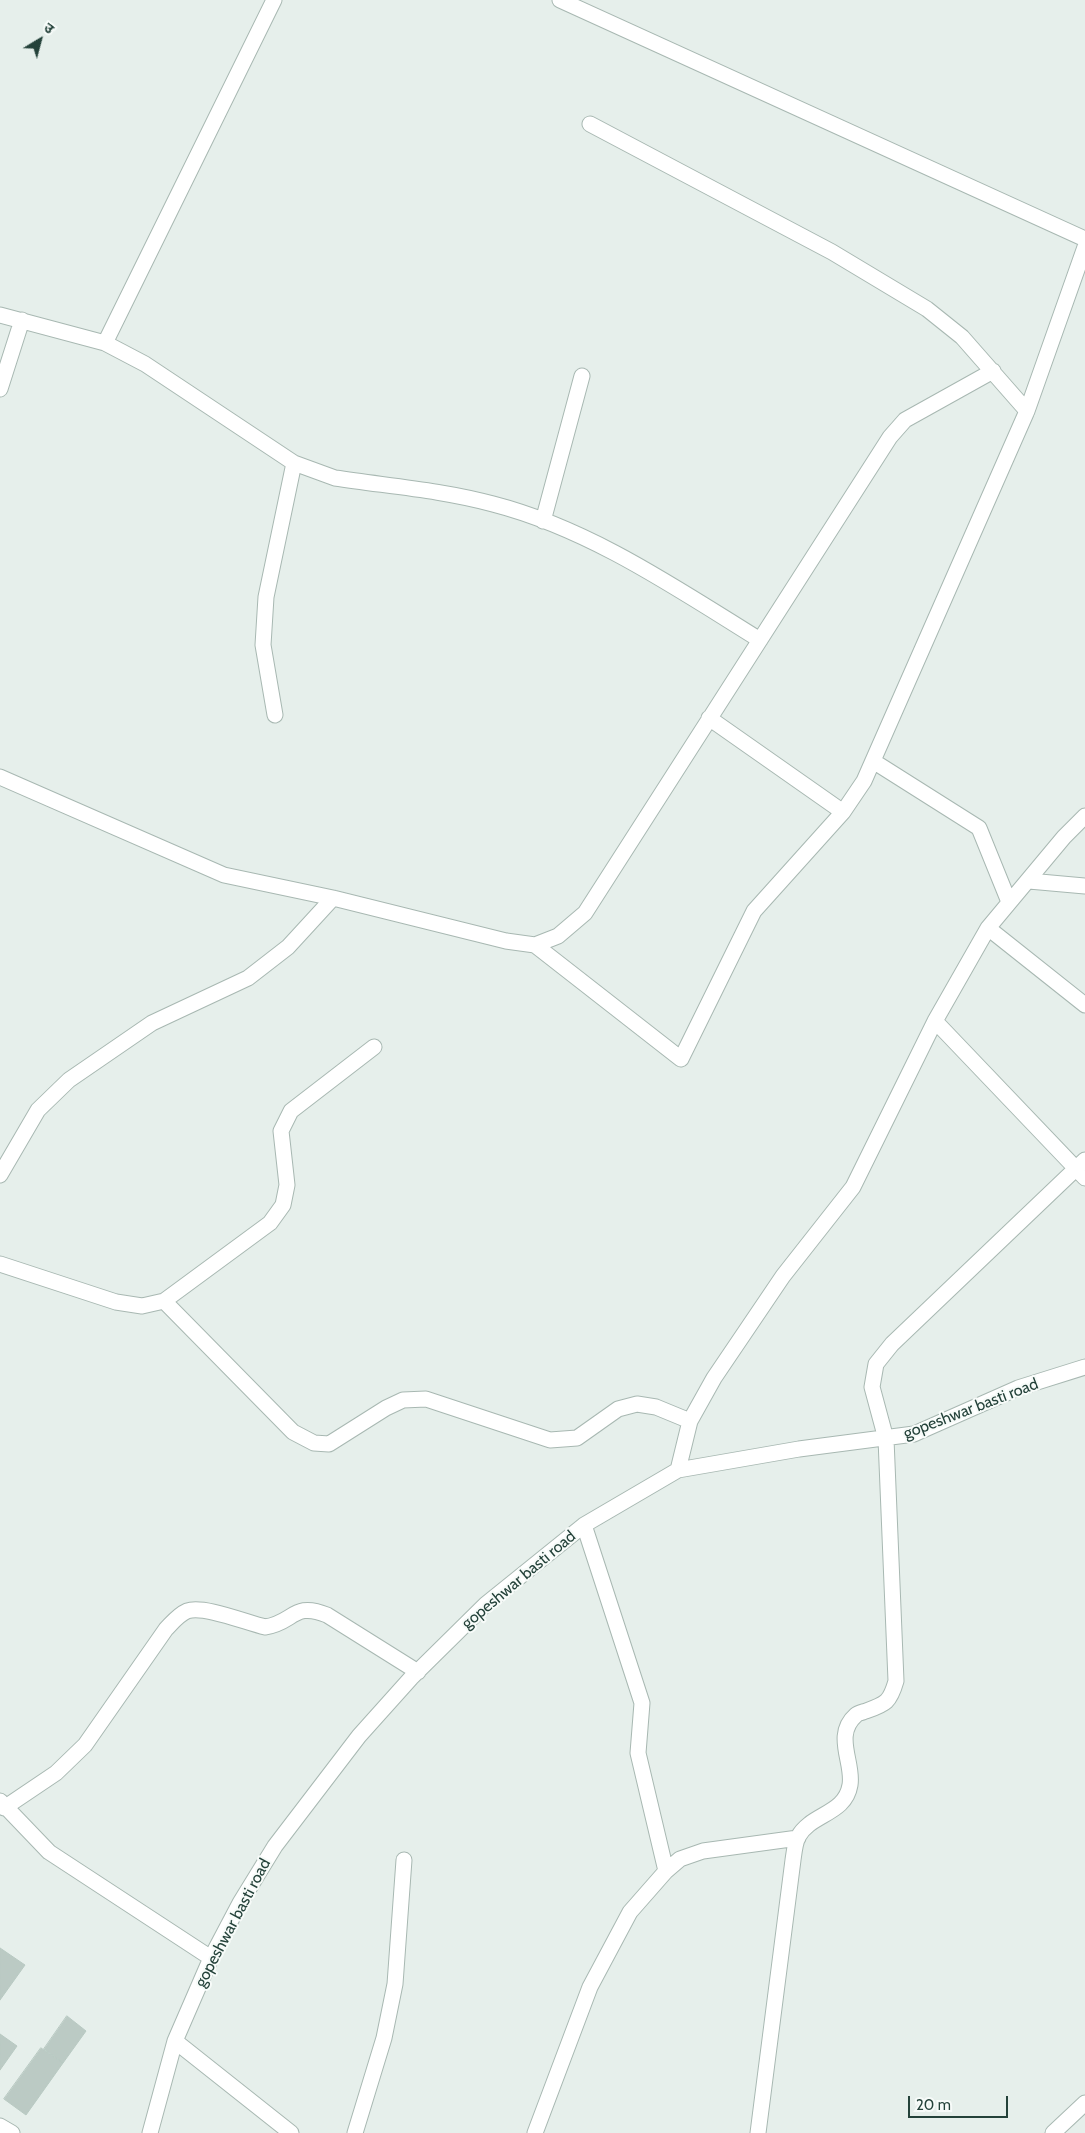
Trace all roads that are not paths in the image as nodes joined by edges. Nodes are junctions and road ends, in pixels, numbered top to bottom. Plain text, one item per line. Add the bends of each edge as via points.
1 (274, 0) edge
2 (560, 0) edge
3 (590, 124) dead end
4 (1085, 239) edge
5 (1085, 247) edge
6 (0, 315) edge
7 (22, 320) junction
8 (105, 343) junction
9 (993, 370) junction
10 (582, 376) dead end
11 (0, 389) edge
12 (1027, 410) junction
13 (294, 463) junction
14 (544, 521) junction
15 (760, 640) junction
16 (275, 715) dead end
17 (709, 718) junction
18 (873, 762) junction
19 (0, 776) edge
20 (843, 812) junction
21 (1085, 816) edge
22 (1030, 881) junction
23 (1085, 886) edge
24 (333, 898) junction
25 (1009, 902) junction
26 (988, 928) junction
27 (535, 945) junction
28 (1085, 1005) edge
29 (935, 1021) junction
30 (374, 1047) dead end
31 (1082, 1168) edge
32 (0, 1175) edge
33 (0, 1264) edge
34 (164, 1302) junction
35 (1085, 1367) edge
36 (690, 1421) junction
37 (886, 1439) junction
38 (678, 1470) junction
39 (584, 1525) junction
40 (418, 1672) junction
41 (2, 1804) edge
42 (798, 1838) junction
43 (404, 1860) dead end
44 (666, 1871) junction
45 (211, 1958) junction
46 (175, 2040) junction
47 (1085, 2103) edge
48 (0, 2126) edge
49 (12, 2133) edge
50 (150, 2133) edge
51 (291, 2133) edge
52 (355, 2133) edge
53 (535, 2133) edge
54 (758, 2133) edge
55 (1053, 2133) edge

1 - 8 street
2 - 4 street
3 - 9 street via 832,252 927,309
5 - 12 street
6 - 7 street
7 - 8 street
7 - 11 street
8 - 13 street via 145,364
9 - 12 street
9 - 15 street via 905,420 890,437
10 - 14 street
12 - 18 street
13 - 14 street via 335,478 493,504
13 - 16 street via 265,607 263,645
14 - 15 street via 611,551
15 - 17 street
17 - 20 street
17 - 27 street via 585,913 558,936
18 - 20 street
18 - 25 street via 978,828
19 - 24 street via 224,875
20 - 27 street via 754,911 681,1059
21 - 22 street
22 - 23 street
22 - 25 street
24 - 27 street via 506,941
24 - 32 street via 288,947 248,978 152,1024 69,1080 38,1110
25 - 26 street
26 - 28 street
26 - 29 street
29 - 31 street
29 - 36 street via 853,1187 782,1276 714,1378
30 - 34 street via 291,1111 281,1131 287,1185 283,1205 270,1223
31 - 37 street via 899,1338 876,1364 872,1387
33 - 34 street via 116,1302 142,1306
34 - 36 street via 294,1432 314,1443 329,1444 403,1400 426,1399 550,1440 577,1438 618,1409 637,1404 656,1407
35 - 37 street, gopeshwar basti road via 1018,1388 914,1434
36 - 38 street
37 - 38 street, gopeshwar basti road
37 - 42 street via 896,1681 892,1695 884,1705 856,1715 847,1730 844,1746 850,1784 842,1805 811,1822
38 - 39 street, gopeshwar basti road
39 - 40 street, gopeshwar basti road via 486,1604
39 - 44 street via 642,1702 638,1753
40 - 41 street via 315,1610 301,1610 275,1626 265,1627 199,1610 187,1611 166,1629 85,1745 56,1773
40 - 45 street, gopeshwar basti road via 359,1736 275,1846
41 - 45 street via 49,1852
42 - 44 street via 703,1851 680,1859
42 - 54 street
43 - 52 street via 395,1984 384,2038
44 - 53 street via 630,1912 590,1987
45 - 46 street, gopeshwar basti road
46 - 50 street, gopeshwar basti road
46 - 51 street
47 - 55 street
48 - 49 street

